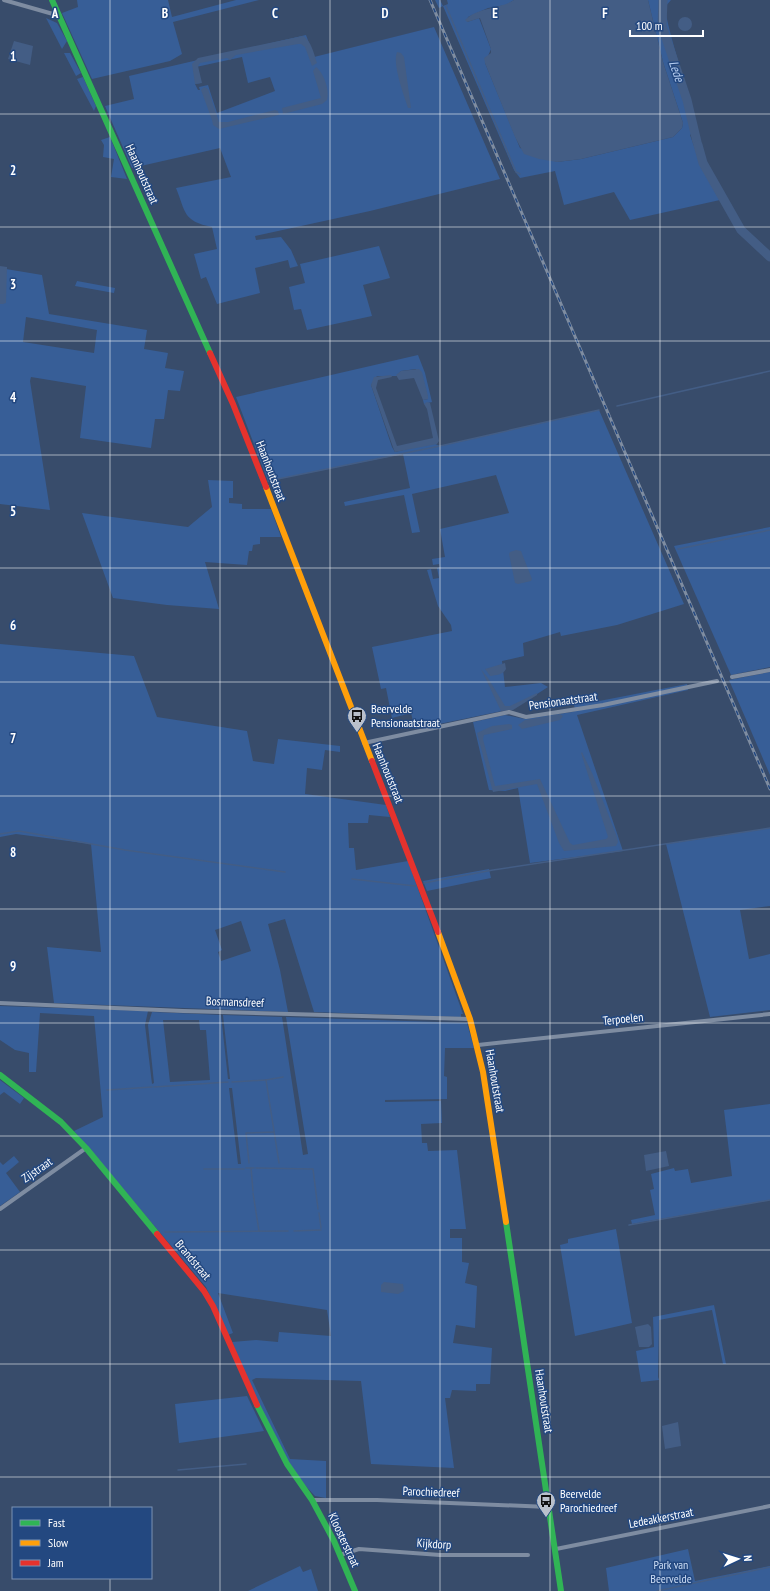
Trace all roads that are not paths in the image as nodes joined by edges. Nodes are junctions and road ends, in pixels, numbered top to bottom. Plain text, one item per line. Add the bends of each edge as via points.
1 (4, 0) edge
2 (52, 0) edge
3 (60, 16) junction
4 (770, 670) edge
5 (732, 677) dead end
6 (718, 681) dead end
7 (364, 743) junction
8 (0, 1003) edge
9 (770, 1014) edge
10 (470, 1019) junction
11 (478, 1045) junction
12 (0, 1075) edge
13 (86, 1148) junction
14 (0, 1209) edge
15 (312, 1500) junction
16 (770, 1506) edge
17 (549, 1507) junction
18 (556, 1549) junction
19 (340, 1555) junction
20 (528, 1555) dead end
21 (355, 1591) edge
22 (561, 1591) edge

1 - 3 street
2 - 3 street, Haanhoutstraat
3 - 7 street, Haanhoutstraat via 233,404
4 - 5 street
6 - 7 street, Pensionaatstraat via 603,705 526,717 509,712
7 - 10 street, Haanhoutstraat
8 - 10 street, Bosmansdreef
9 - 11 street, Terpoelen
10 - 11 street, Haanhoutstraat
11 - 17 street, Haanhoutstraat
12 - 13 street, Brandstraat via 61,1122
13 - 14 street, Zijstraat
13 - 15 street, Brandstraat via 204,1291 286,1464
15 - 17 street, Parochiedreef
15 - 19 street, Kloosterstraat
16 - 18 street, Ledeakkerstraat
17 - 18 street, Haanhoutstraat
18 - 22 street, Haanhoutstraat
19 - 20 street, Kijkdorp via 359,1549 440,1555
19 - 21 street, Kloosterstraat

